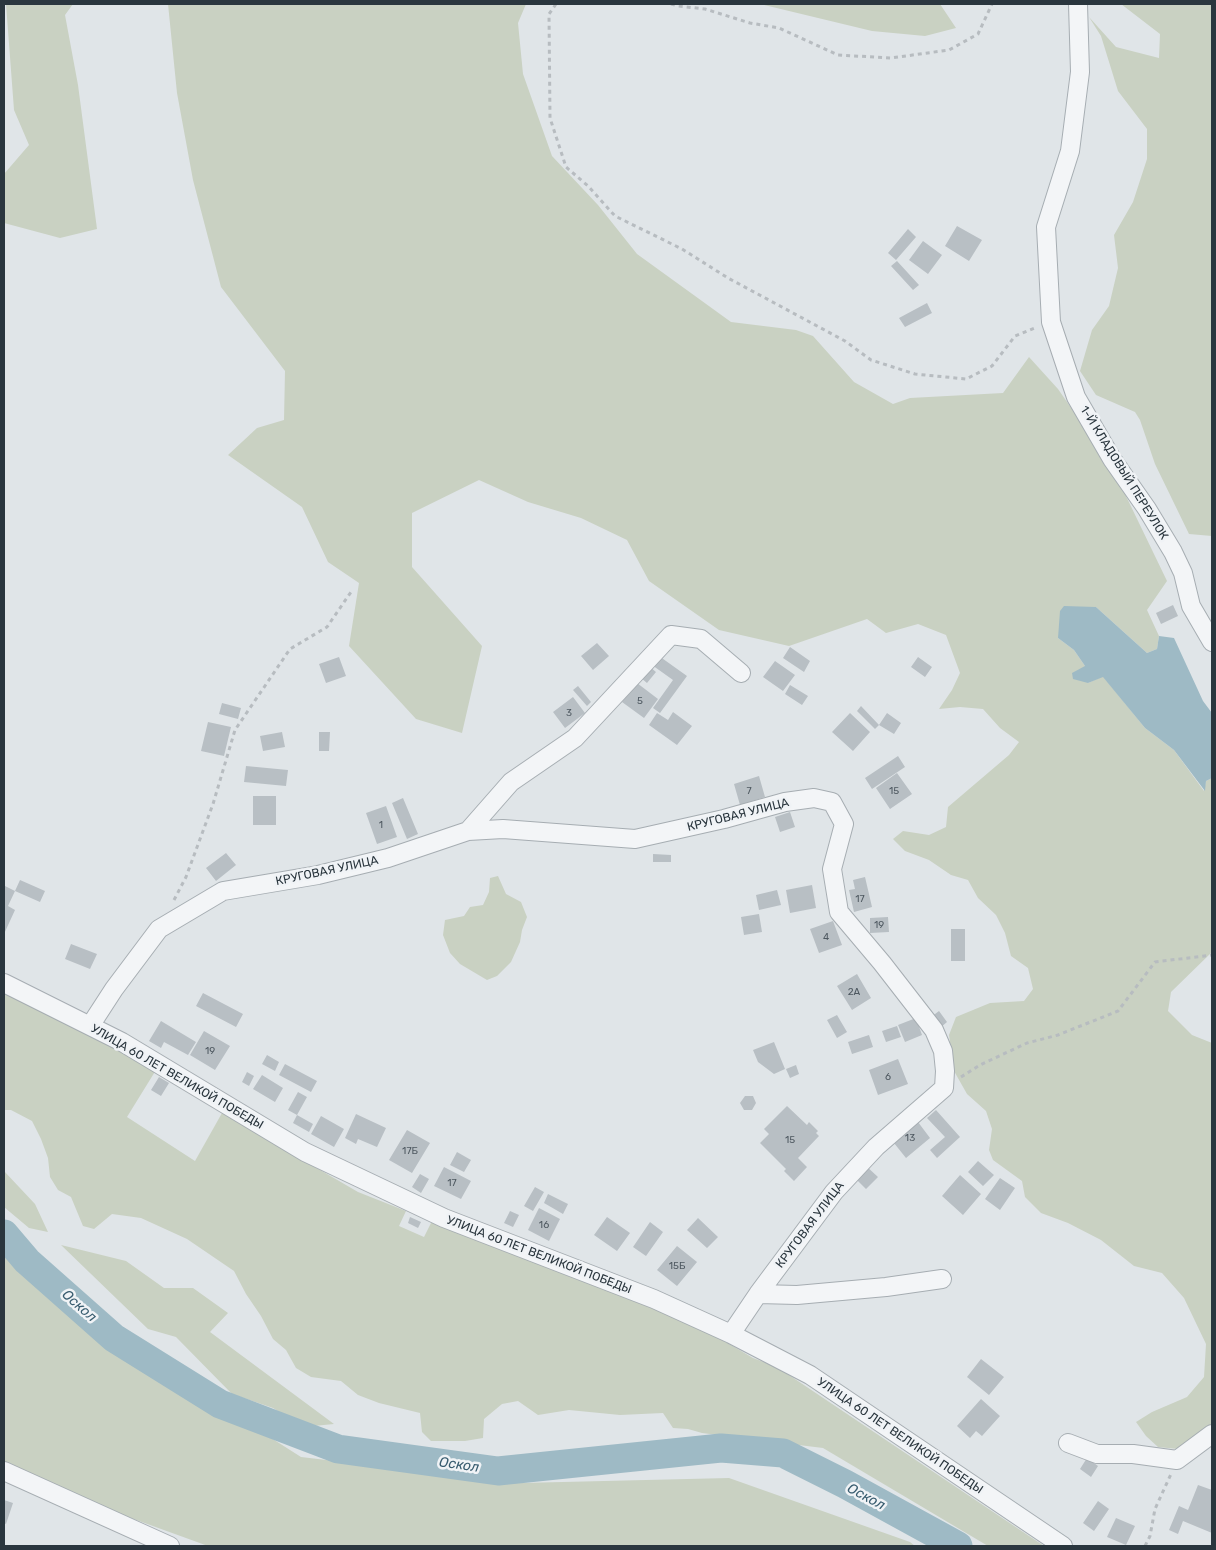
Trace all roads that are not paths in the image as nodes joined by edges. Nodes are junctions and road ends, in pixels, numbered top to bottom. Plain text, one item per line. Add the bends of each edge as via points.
1 (1078, 4) edge
2 (1212, 642) edge
3 (741, 673) dead end
4 (468, 832) junction
5 (4, 983) edge
6 (90, 1026) junction
7 (942, 1279) dead end
8 (758, 1294) junction
9 (731, 1334) junction
10 (1212, 1434) edge
11 (1068, 1443) dead end
12 (4, 1471) edge
13 (170, 1546) edge
14 (1063, 1546) edge

1 - 2 street, 1-Й КЛАДОВЫЙ ПЕРЕУЛОК via 1080,72 1070,151 1046,227 1051,322 1076,397 1173,552 1183,573 1191,606
3 - 4 street via 701,639 671,635 575,738 511,782
4 - 6 street, КРУГОВАЯ УЛИЦА via 388,858 327,873 223,891 159,929
4 - 8 street, КРУГОВАЯ УЛИЦА via 504,829 635,839 724,820 785,802 814,798 832,802 844,824 832,869 839,912 934,1030 943,1051 944,1088 876,1147 834,1192
5 - 6 street, УЛИЦА 60 ЛЕТ ВЕЛИКОЙ ПОБЕДЫ
6 - 9 street, УЛИЦА 60 ЛЕТ ВЕЛИКОЙ ПОБЕДЫ via 305,1152 444,1218 654,1299
7 - 8 street via 797,1295
8 - 9 street, КРУГОВАЯ УЛИЦА
9 - 14 street, УЛИЦА 60 ЛЕТ ВЕЛИКОЙ ПОБЕДЫ via 810,1376
10 - 11 street via 1177,1460 1133,1454 1097,1454
12 - 13 street

